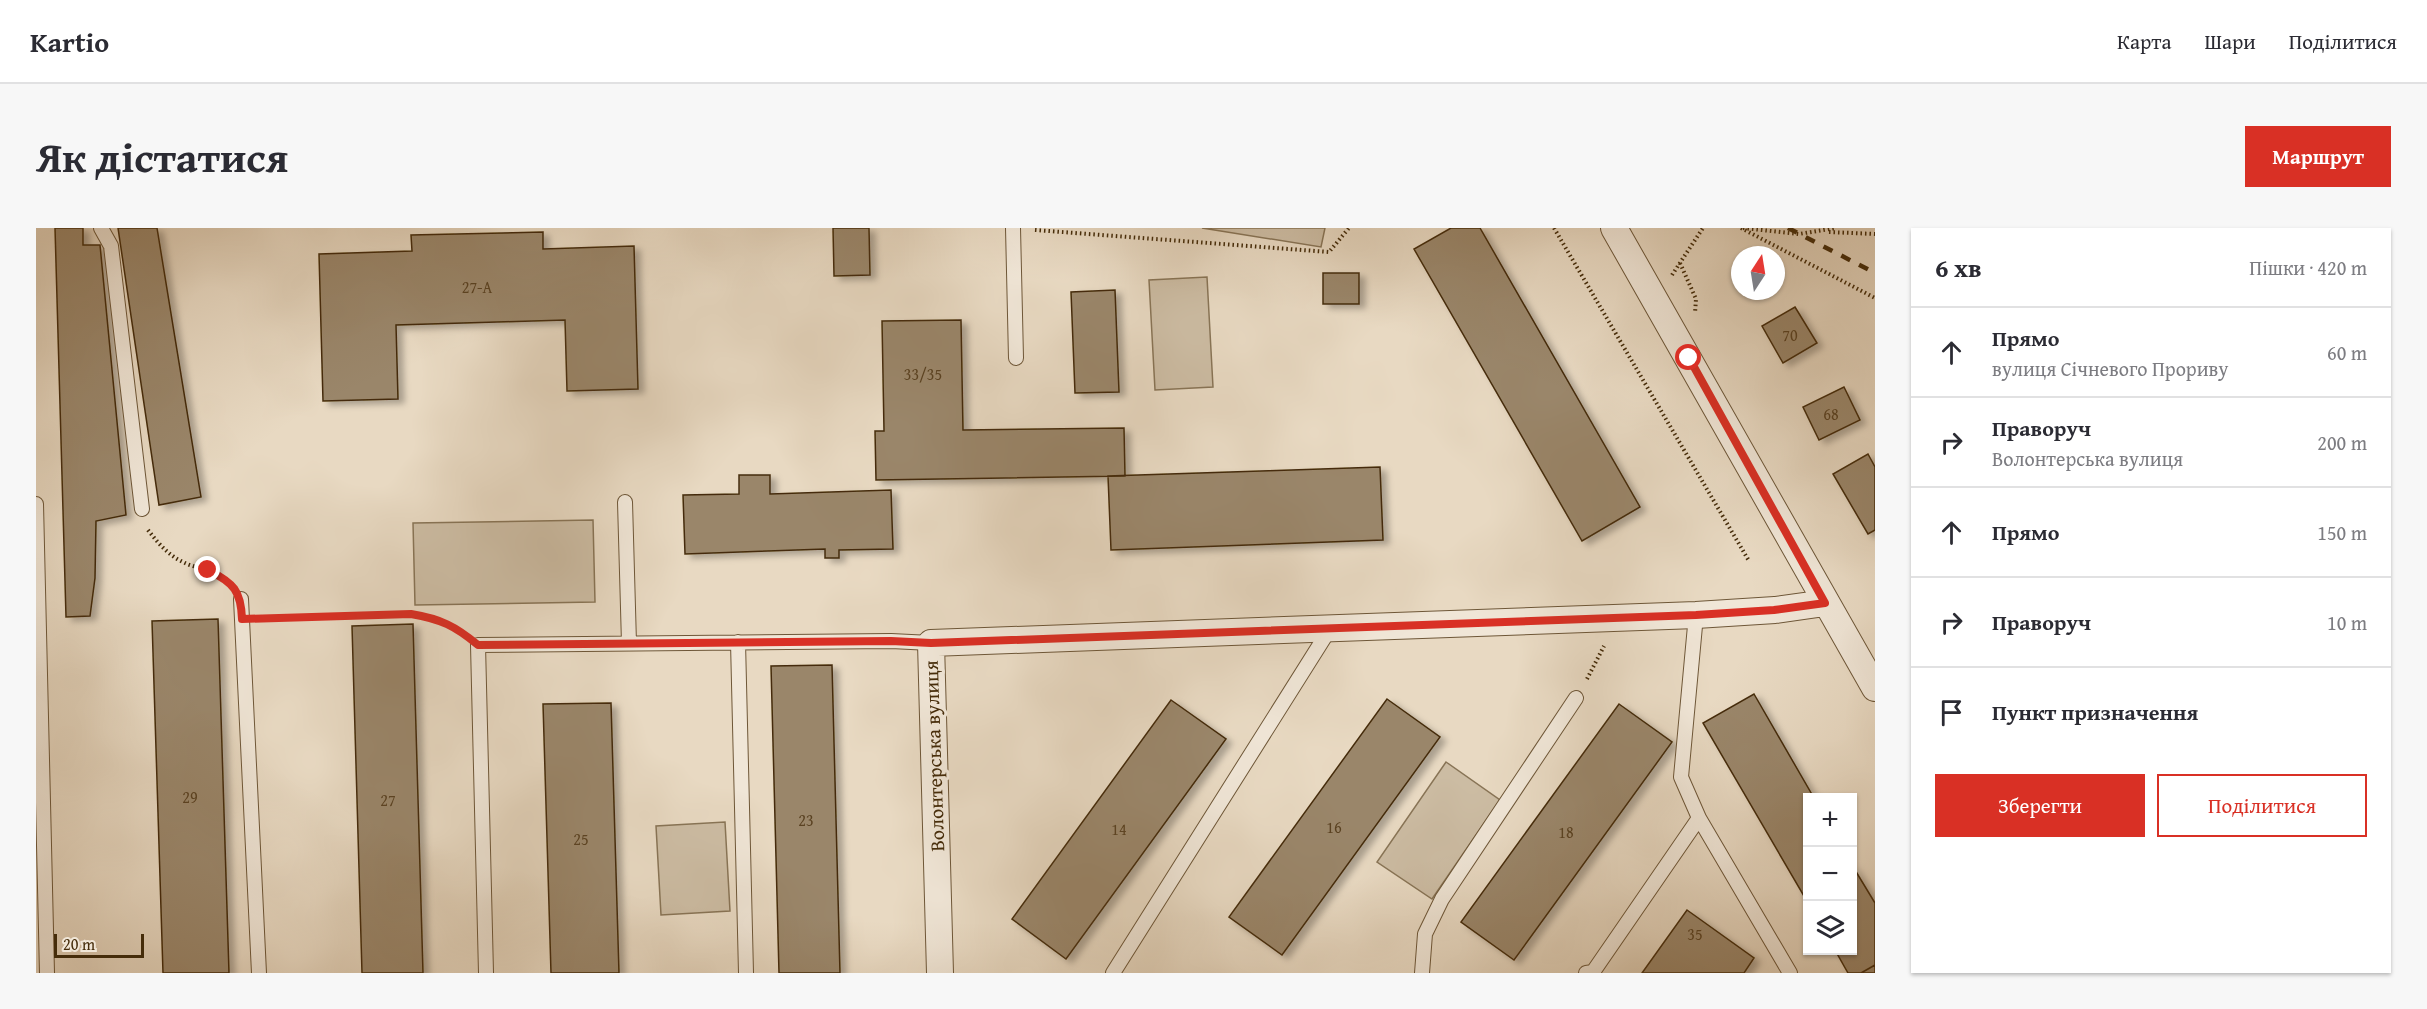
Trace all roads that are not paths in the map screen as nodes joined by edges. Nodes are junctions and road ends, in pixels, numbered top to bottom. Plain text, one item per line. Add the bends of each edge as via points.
1 (101, 228) edge
2 (1013, 228) edge
3 (1614, 228) edge
4 (1016, 358) dead end
5 (625, 502) dead end
6 (36, 504) edge
7 (142, 509) road end
8 (241, 599) road end
9 (1825, 603) junction
10 (1696, 615) junction
11 (1330, 627) junction
12 (738, 642) junction
13 (629, 643) junction
14 (931, 643) junction
15 (1875, 688) edge
16 (1576, 698) road end
17 (1699, 818) junction
18 (47, 973) edge
19 (259, 973) edge
20 (486, 973) edge
21 (746, 973) edge
22 (940, 973) edge
23 (1113, 973) edge
24 (1422, 973) edge
25 (1590, 973) edge
26 (1790, 973) edge

1 - 7 lane via 111,246
2 - 4 lane
3 - 9 street
5 - 13 lane
6 - 18 lane
8 - 19 lane
9 - 10 street, Волонтерська вулиця
9 - 15 street
10 - 11 street, Волонтерська вулиця
10 - 17 lane via 1681,777
11 - 14 street, Волонтерська вулиця
11 - 23 lane
12 - 13 lane
12 - 14 lane
12 - 21 lane
13 - 20 lane via 478,645
14 - 22 street, Волонтерська вулиця
16 - 24 lane via 1442,899 1425,934
17 - 25 lane
17 - 26 lane

